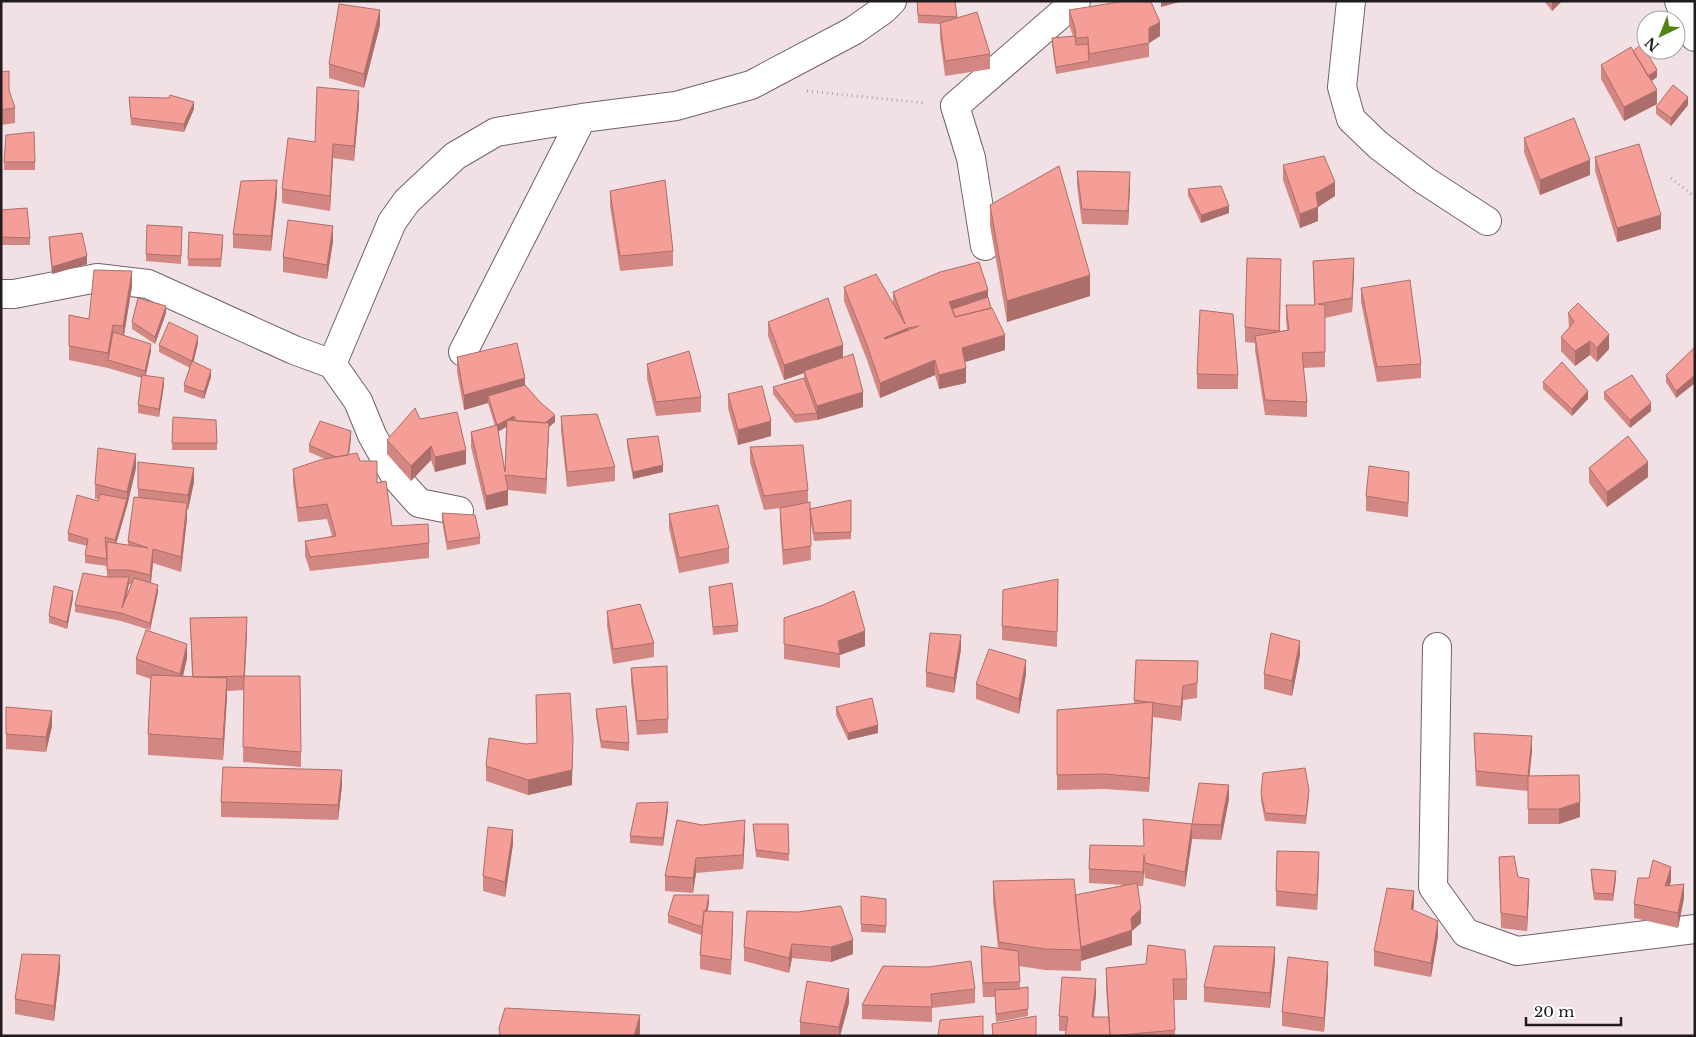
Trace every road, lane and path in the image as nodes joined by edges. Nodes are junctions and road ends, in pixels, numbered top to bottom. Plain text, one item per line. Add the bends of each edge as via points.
1 (892, 1) edge
2 (1076, 1) edge
3 (1351, 1) edge
4 (1679, 1) edge
5 (1695, 36) edge
6 (800, 90) dead end
7 (955, 106) junction
8 (582, 118) junction
9 (1671, 178) dead end
10 (1695, 196) edge
11 (1487, 221) dead end
12 (985, 246) dead end
13 (1, 294) edge
14 (462, 352) dead end
15 (332, 364) junction
16 (459, 511) dead end
17 (1437, 647) dead end
18 (1695, 929) edge

1 - 8 street via 853,31 751,85 676,106
2 - 7 street
3 - 11 street via 1342,87 1351,119 1378,145 1424,180
4 - 5 street
6 - 7 path
7 - 12 street via 970,158
8 - 14 street
8 - 15 street via 496,132 455,156 407,202 392,222
9 - 10 path
13 - 15 street via 97,278 148,284
15 - 16 street via 358,401 395,476 419,503
17 - 18 street via 1433,887 1466,933 1517,951

